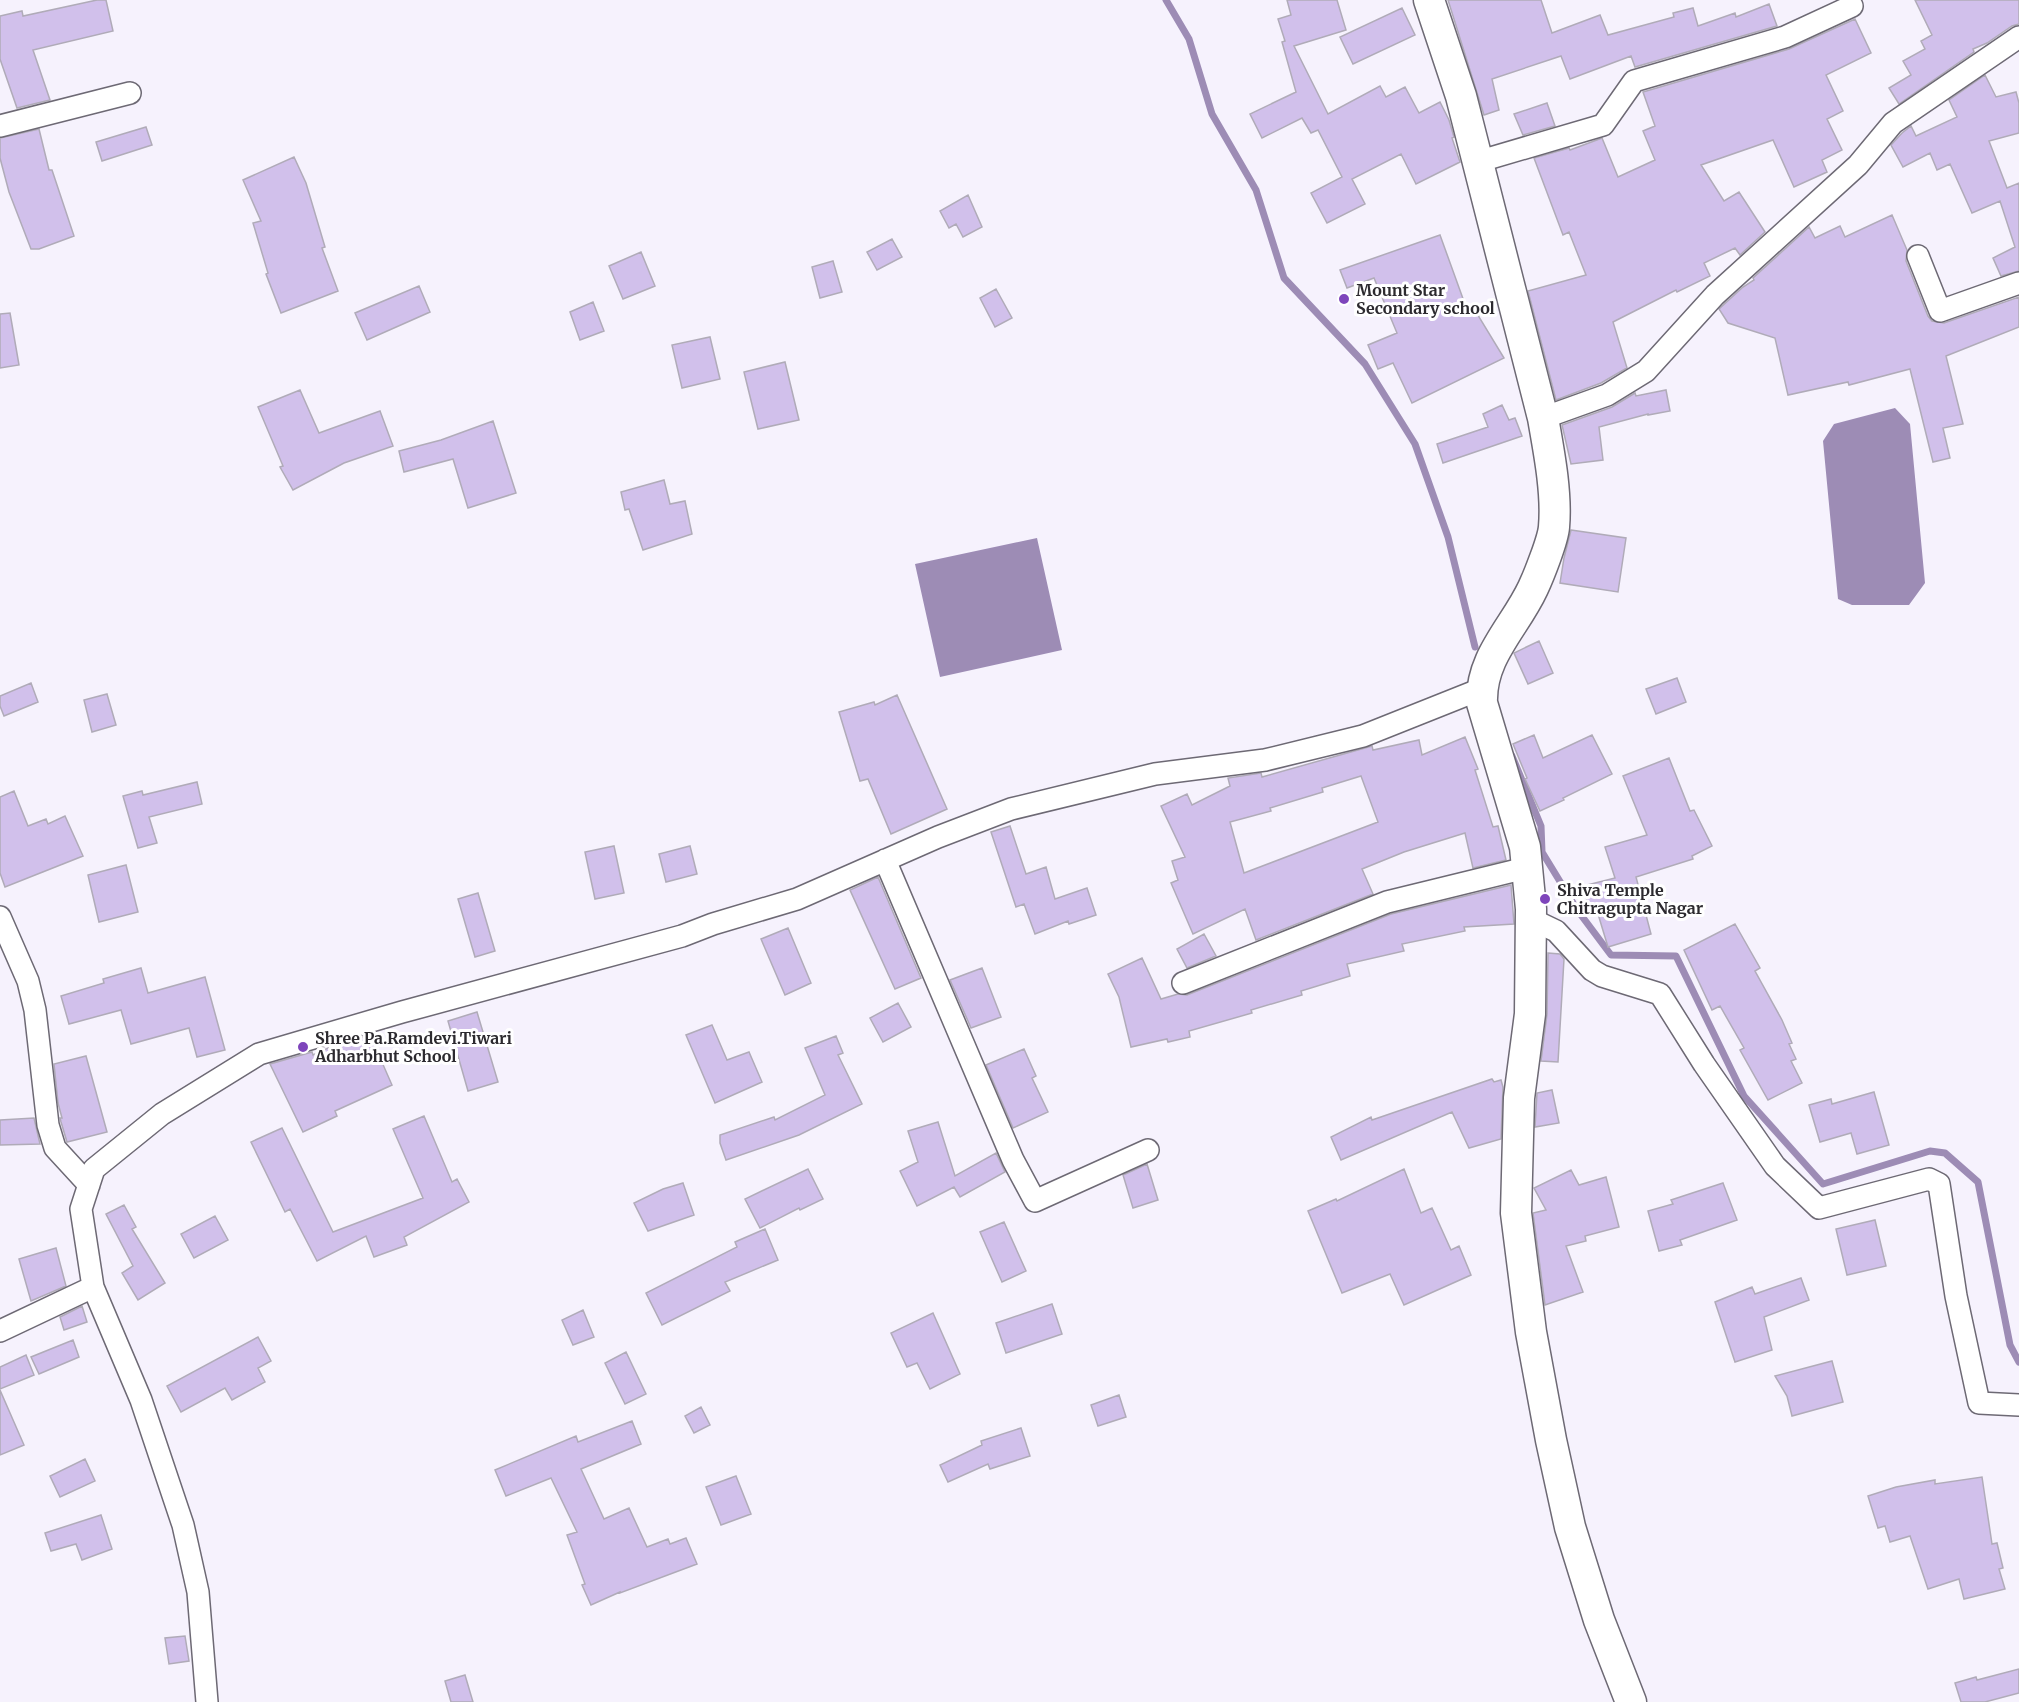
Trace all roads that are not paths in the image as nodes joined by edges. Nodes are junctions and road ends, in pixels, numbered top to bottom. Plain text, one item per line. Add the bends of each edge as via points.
1 (1429, 0) edge
2 (1851, 6) dead end
3 (2019, 37) edge
4 (130, 93) dead end
5 (0, 126) edge
6 (1477, 162) junction
7 (1918, 256) dead end
8 (2019, 283) edge
9 (1543, 418) junction
10 (1481, 689) junction
11 (885, 860) junction
12 (1526, 868) junction
13 (0, 917) edge
14 (1531, 919) junction
15 (1183, 983) dead end
16 (1148, 1150) dead end
17 (89, 1185) junction
18 (93, 1287) junction
19 (0, 1331) edge
20 (2019, 1405) edge
21 (207, 1702) edge
22 (1631, 1702) edge

1 - 6 street via 1461,96
2 - 6 street via 1785,37 1634,81 1603,125
3 - 9 street via 1893,123 1858,165 1715,295 1646,371 1607,395
4 - 5 street
6 - 9 street
7 - 8 street via 1940,311
9 - 10 street via 1551,465 1554,529 1533,588 1489,660
10 - 11 street via 1364,736 1265,760 1155,774 1011,808
10 - 12 street via 1525,847
11 - 16 street via 1013,1160 1035,1201
11 - 17 street via 797,899 682,936 259,1054 162,1114 94,1169
12 - 14 street
12 - 15 street via 1387,902
13 - 17 street via 33,1000 48,1125 55,1148
14 - 20 street via 1556,931 1602,976 1660,994 1775,1166 1819,1208 1929,1179 1939,1184 1956,1296 1979,1403
14 - 22 street via 1530,1014 1520,1098 1516,1213 1531,1332 1570,1527 1599,1620
17 - 18 street via 81,1209
18 - 19 street
18 - 21 street via 141,1401 183,1525 198,1592

